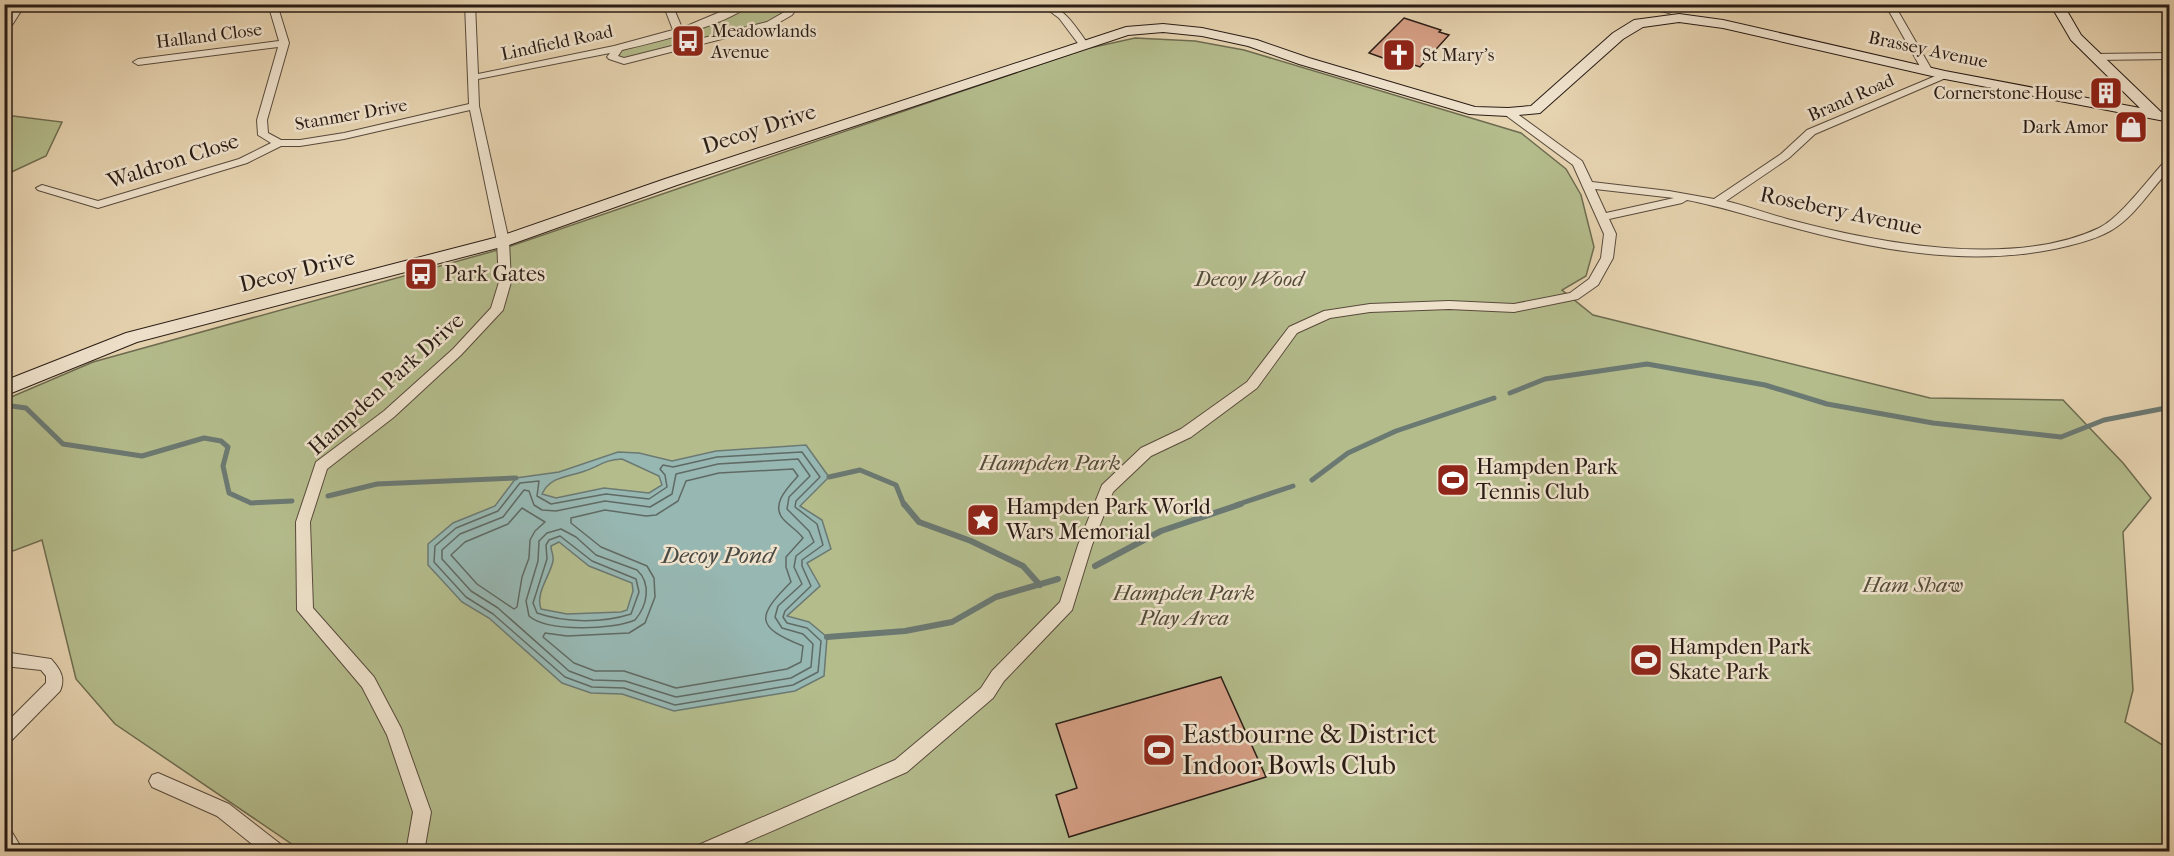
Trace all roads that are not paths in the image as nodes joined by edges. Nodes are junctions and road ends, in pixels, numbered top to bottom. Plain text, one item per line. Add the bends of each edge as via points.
1 (50, 4) edge
2 (272, 4) edge
3 (470, 4) edge
4 (667, 4) edge
5 (748, 4) edge
6 (796, 4) edge
7 (1044, 4) edge
8 (1637, 4) edge
9 (1889, 4) edge
10 (2056, 4) edge
11 (18, 8) junction
12 (4, 11) edge
13 (1672, 11) edge
14 (678, 30) junction
15 (4, 31) edge
16 (284, 43) junction
17 (1083, 44) junction
18 (619, 47) junction
19 (2169, 56) edge
20 (2095, 57) junction
21 (138, 62) dead end
22 (1927, 70) junction
23 (1945, 75) junction
24 (475, 77) junction
25 (474, 106) junction
26 (1535, 110) joint
27 (1508, 112) junction
28 (2163, 117) edge
29 (279, 143) junction
30 (2169, 162) edge
31 (1588, 185) junction
32 (42, 188) dead end
33 (1690, 198) junction
34 (1717, 202) junction
35 (1602, 218) junction
36 (503, 241) junction
37 (4, 389) edge
38 (4, 659) edge
39 (4, 737) edge
40 (159, 781) dead end
41 (4, 835) edge
42 (15, 852) edge
43 (277, 852) edge
44 (415, 852) edge
45 (702, 852) edge

1 - 11 street
2 - 16 street
3 - 24 street, Hampden Park Drive
4 - 14 street
5 - 14 street, Lindfield Road
6 - 18 street via 770,24 668,51 624,61 612,57
7 - 17 street via 1062,16
8 - 13 street
9 - 22 street
10 - 20 street via 2076,37
11 - 12 street
11 - 15 street
13 - 22 street, Brassey Avenue
13 - 26 street, Brassey Avenue via 1618,36
14 - 18 street, Lindfield Road
16 - 21 street, Halland Close
16 - 29 street, Stanmer Drive via 262,120 263,135
17 - 27 street, Decoy Drive via 1126,31 1162,28 1202,32 1252,43 1474,111
17 - 36 street, Decoy Drive
18 - 24 street, Lindfield Road
19 - 20 street
20 - 28 street
22 - 23 street, Brassey Avenue
23 - 28 street, Brassey Avenue
23 - 34 street, Brand Road via 1811,132 1785,156
24 - 25 street, Hampden Park Drive
25 - 29 street, Stanmer Drive via 344,136
25 - 36 street, Hampden Park Drive
26 - 27 street, Decoy Drive
27 - 31 street via 1578,163
29 - 32 street, Waldron Close via 243,161 98,205
30 - 34 street, Rosebery Avenue via 2106,229 2034,251 1998,254 1920,249 1863,240
31 - 33 street, Rosebery Avenue
31 - 35 street
33 - 34 street, Rosebery Avenue
33 - 35 street, Rosebery Avenue
35 - 45 street via 1610,234 1607,258 1594,282 1574,296 1514,308 1370,308 1328,314 1293,330 1252,385 1186,433 1146,452 1107,489 1067,605 998,676 987,693 901,766
36 - 37 street, Decoy Drive via 132,337
36 - 44 street, Hampden Park Drive via 505,282 497,310 389,414 321,466 303,522 305,610 368,682 395,733 422,812
38 - 39 street via 45,664 54,674 54,686
40 - 43 street via 223,810
41 - 42 street

